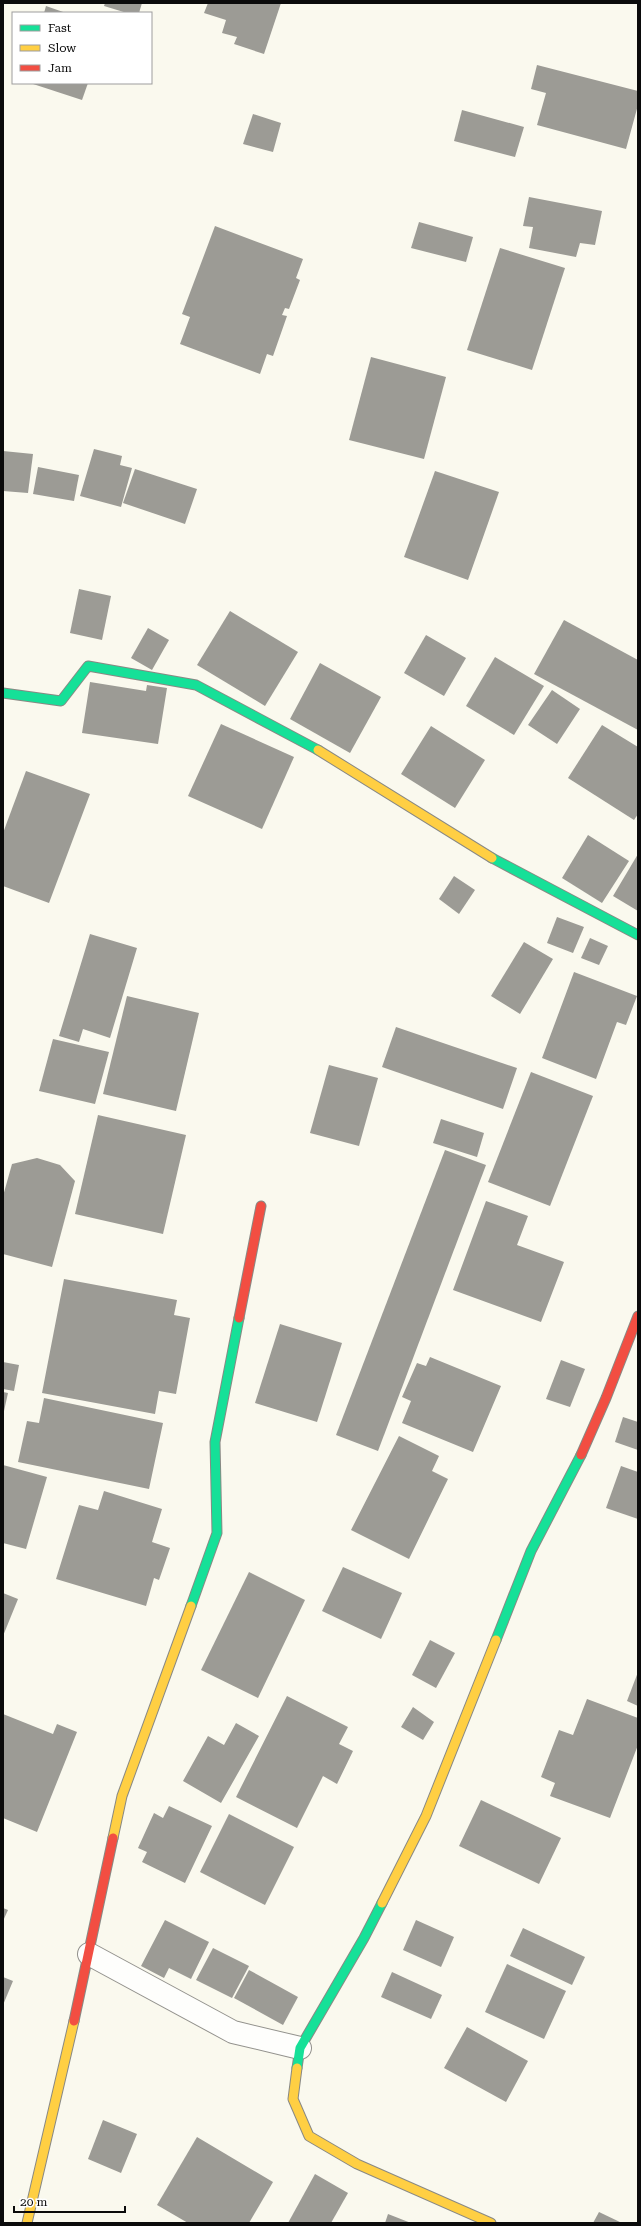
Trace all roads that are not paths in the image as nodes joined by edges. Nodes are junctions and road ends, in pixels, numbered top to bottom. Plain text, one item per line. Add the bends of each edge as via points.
1 (3, 693) edge
2 (638, 935) edge
3 (261, 1206) dead end
4 (638, 1316) edge
5 (90, 1954) junction
6 (300, 2048) junction
7 (27, 2223) edge
8 (491, 2223) edge

1 - 2 street via 61,701 88,666 196,685 324,753 480,852
3 - 5 street via 215,1442 216,1533 122,1796
4 - 6 street via 576,1466 531,1551 426,1816 364,1938
5 - 6 street via 233,2032
5 - 7 street
6 - 8 street via 293,2099 309,2136 357,2164

